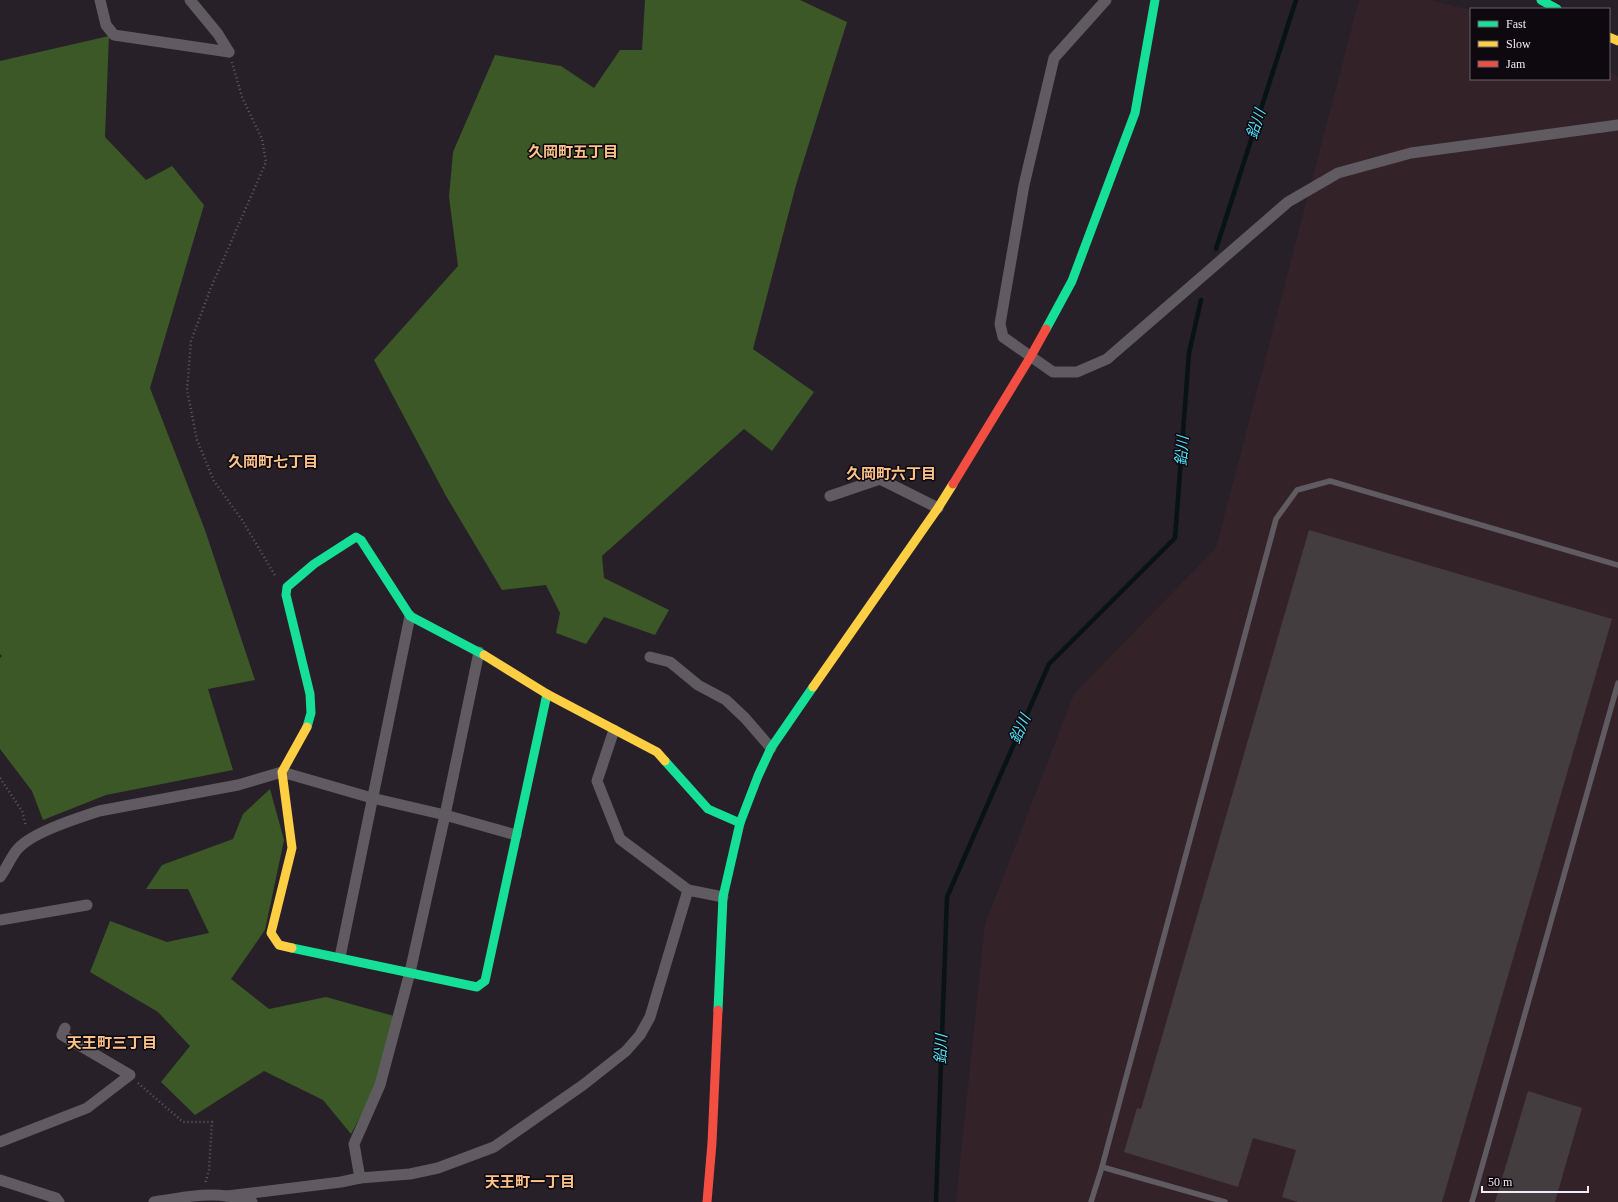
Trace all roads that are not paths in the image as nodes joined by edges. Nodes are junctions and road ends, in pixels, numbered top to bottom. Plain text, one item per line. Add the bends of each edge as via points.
1 (100, 0) edge
2 (190, 0) edge
3 (1106, 0) edge
4 (1155, 0) edge
5 (1541, 0) edge
6 (1555, 8) edge
7 (1618, 125) edge
8 (1031, 356) junction
9 (830, 496) dead end
10 (938, 508) junction
11 (1618, 565) edge
12 (410, 616) junction
13 (479, 652) junction
14 (650, 657) dead end
15 (1618, 683) edge
16 (547, 694) junction
17 (614, 730) junction
18 (771, 748) junction
19 (282, 772) junction
20 (372, 798) junction
21 (445, 815) junction
22 (740, 823) junction
23 (516, 835) junction
24 (0, 877) edge
25 (688, 890) junction
26 (723, 897) junction
27 (87, 905) dead end
28 (0, 920) edge
29 (340, 957) junction
30 (410, 972) junction
31 (65, 1028) dead end
32 (0, 1142) edge
33 (1102, 1167) junction
34 (360, 1178) junction
35 (0, 1180) edge
36 (227, 1196) junction
37 (59, 1202) edge
38 (154, 1202) edge
39 (252, 1202) edge
40 (707, 1202) edge
41 (1091, 1202) edge
42 (1225, 1202) edge
43 (1472, 1202) edge

1 - 2 street via 106,25 114,35 229,52
3 - 8 street via 1054,58 1024,186 1000,324 1003,337
4 - 8 street via 1135,113 1072,281
5 - 6 street
7 - 8 street via 1411,153 1338,173 1288,202 1107,359 1077,372 1053,372
8 - 10 street
9 - 10 street via 880,479
10 - 18 street
11 - 33 lane via 1330,481 1297,490 1276,519
12 - 13 street
12 - 19 street via 362,540 356,537 314,564 287,587 286,595 310,694 311,713 306,730
12 - 20 street
13 - 16 street
13 - 21 street
14 - 18 street via 670,662 698,685 726,700
15 - 43 lane
16 - 17 street
16 - 23 street
17 - 22 street via 657,752 708,809
17 - 25 street via 597,781 620,839
18 - 22 street
19 - 20 street
19 - 24 street via 238,785 99,811 80,817 29,839 17,850
19 - 29 street via 292,848 271,933 280,945
20 - 21 street
20 - 29 street
21 - 23 street
21 - 30 street
22 - 26 street
23 - 30 street via 486,982 477,987
25 - 26 street
25 - 34 street via 650,1018 626,1051 583,1085 494,1147 438,1168 410,1174
26 - 40 street
27 - 28 street
29 - 30 street
30 - 34 street via 380,1085 354,1144
31 - 32 street via 62,1035 130,1075 86,1108
33 - 41 lane
33 - 42 lane
34 - 36 street
35 - 37 street via 52,1197
36 - 38 street via 201,1196
36 - 39 street

